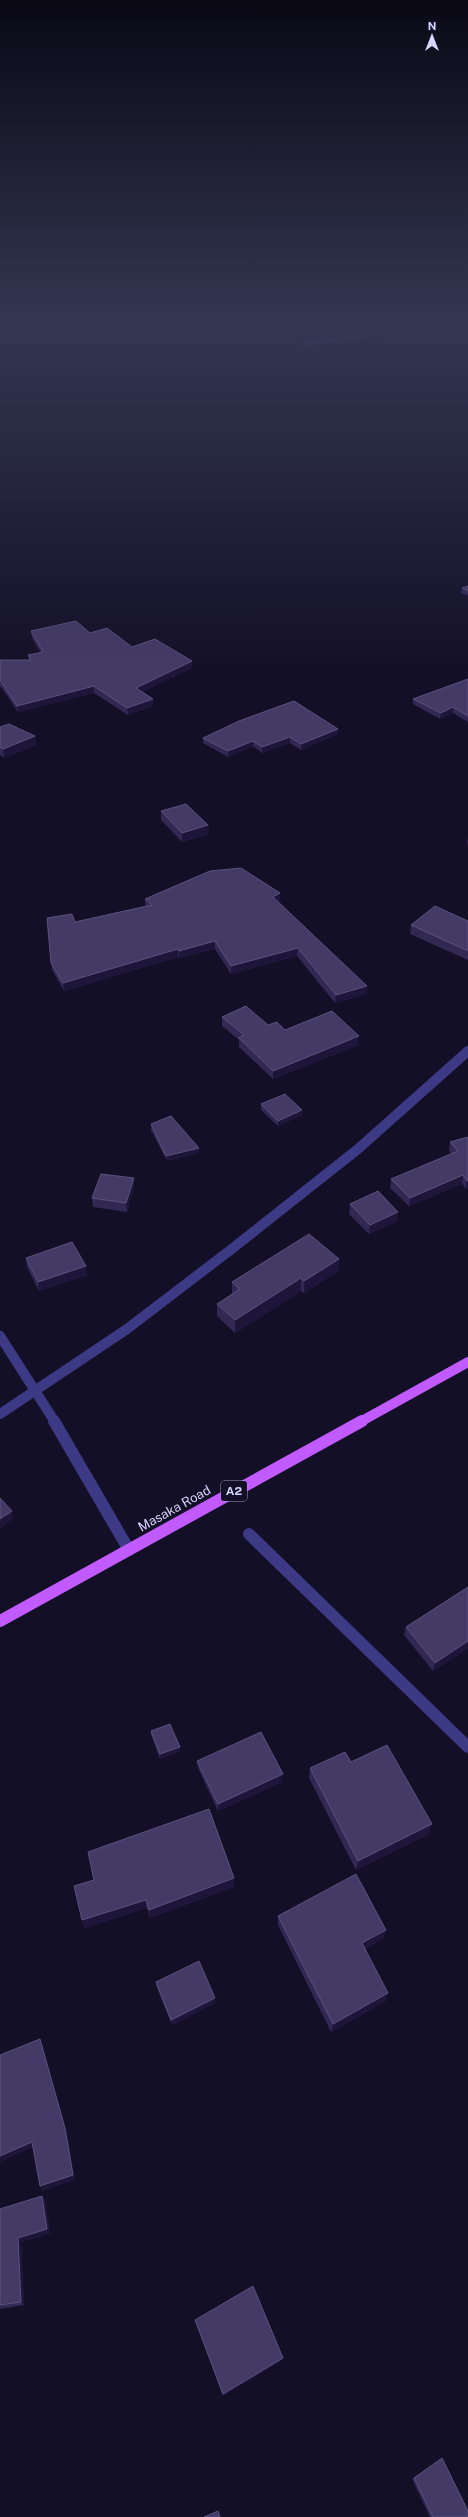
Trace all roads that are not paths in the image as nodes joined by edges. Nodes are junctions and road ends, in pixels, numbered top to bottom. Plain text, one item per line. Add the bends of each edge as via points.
1 (468, 1051) edge
2 (0, 1336) edge
3 (468, 1362) edge
4 (36, 1390) junction
5 (0, 1414) edge
6 (249, 1534) dead end
7 (129, 1550) junction
8 (0, 1621) edge
9 (468, 1747) edge

1 - 4 street via 358,1149 233,1248 127,1329
2 - 4 street
3 - 7 main road, Masaka Road / A2
4 - 5 street
4 - 7 street
6 - 9 street
7 - 8 main road, Masaka Road / A2

